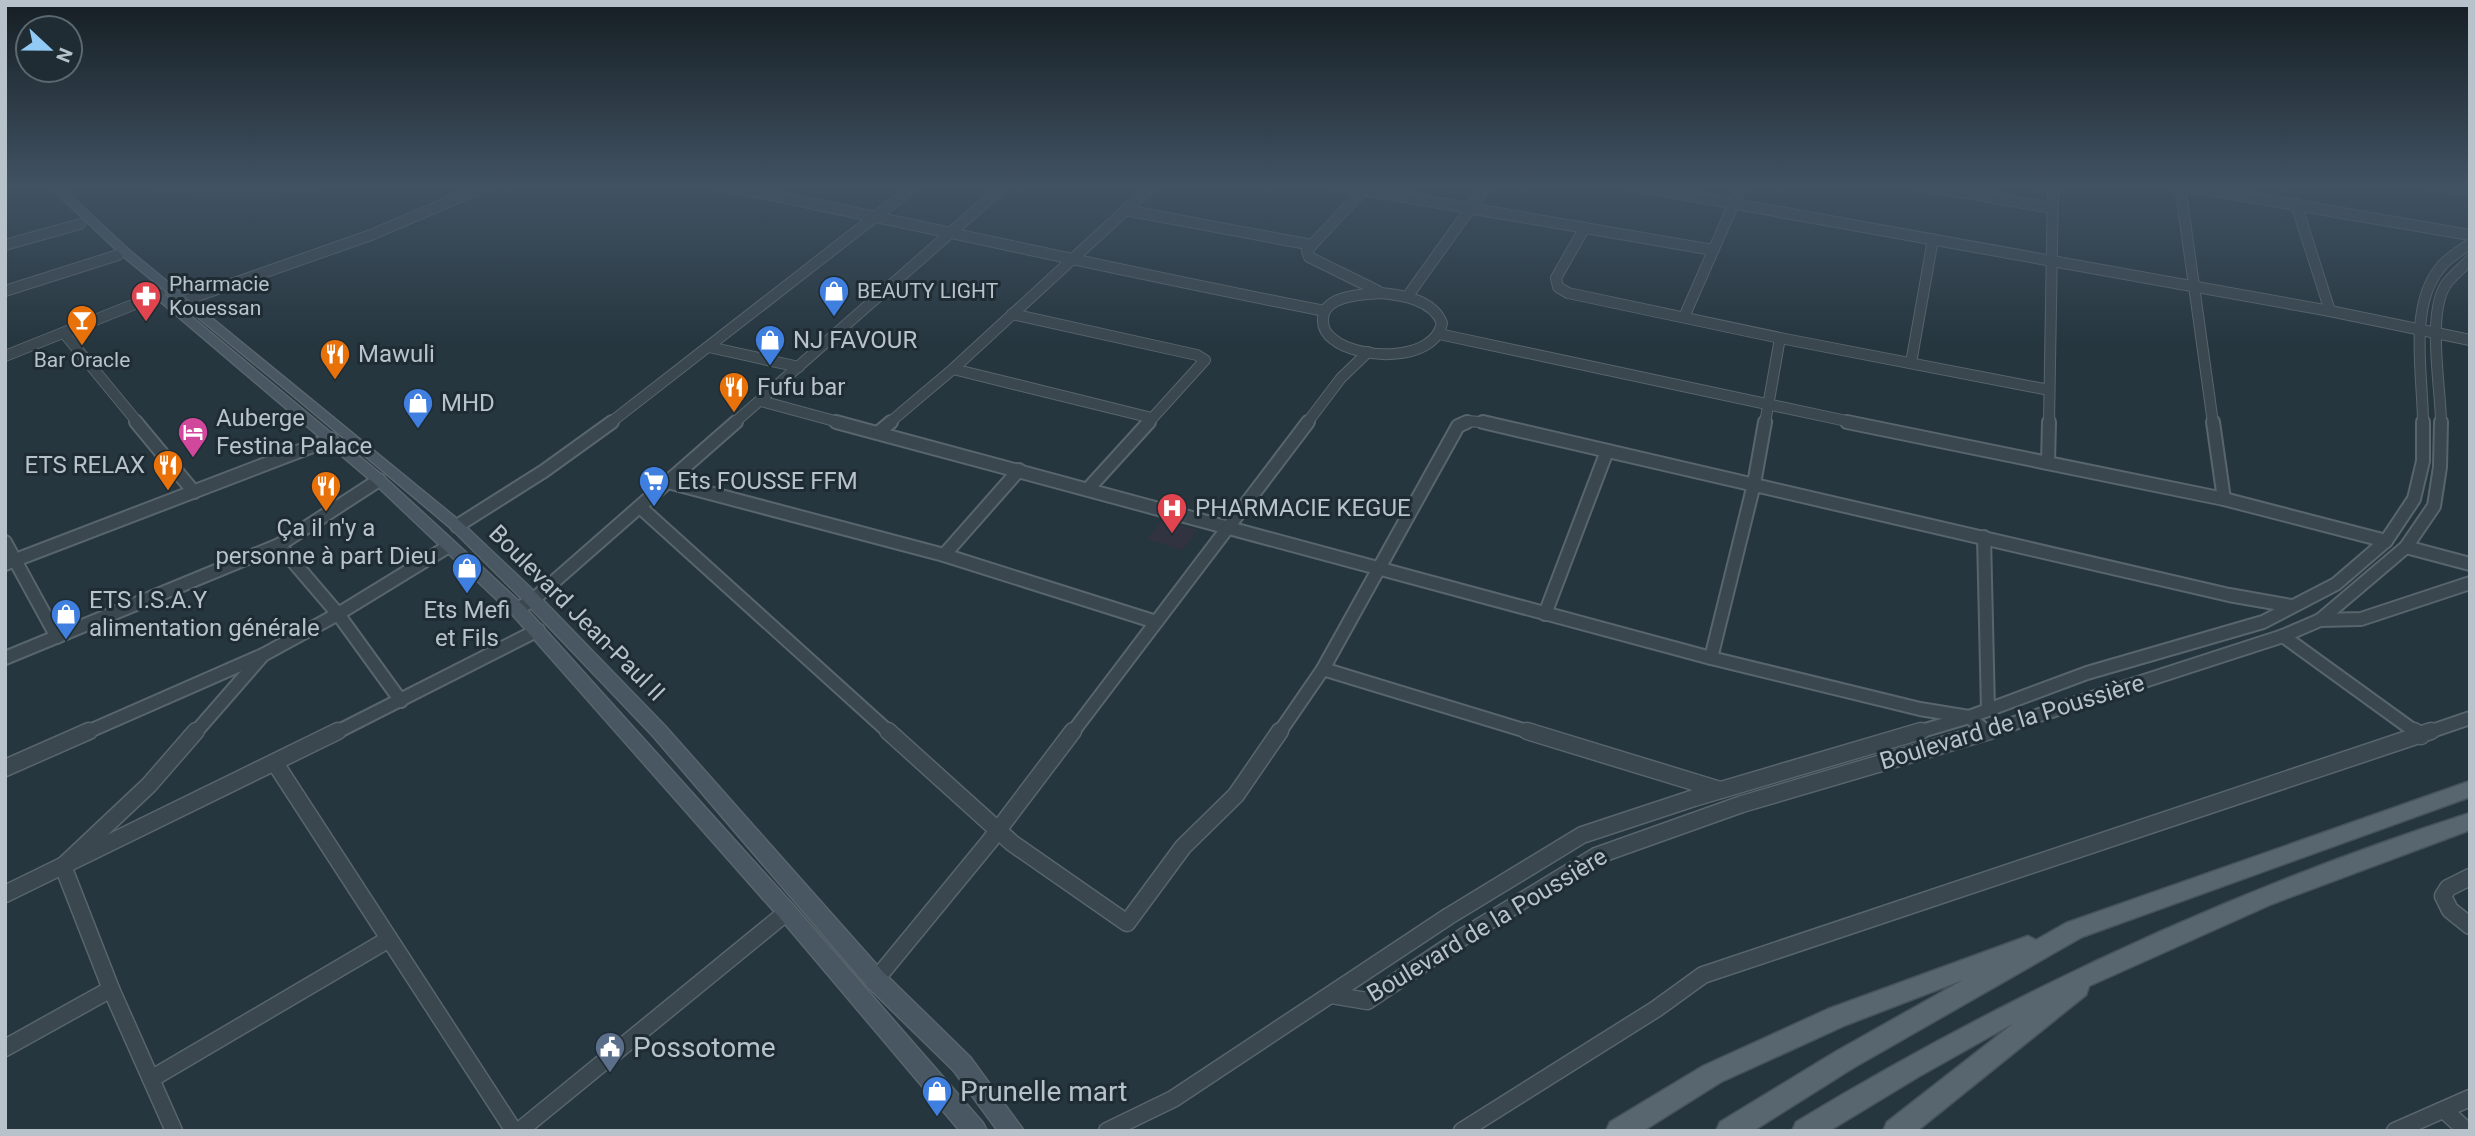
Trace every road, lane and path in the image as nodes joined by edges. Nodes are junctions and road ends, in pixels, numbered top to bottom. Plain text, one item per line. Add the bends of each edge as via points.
1 (30, 238) edge
2 (97, 238) edge
3 (110, 238) edge
4 (362, 238) edge
5 (849, 238) edge
6 (947, 238) edge
7 (965, 238) edge
8 (1095, 238) edge
9 (1274, 238) edge
10 (1319, 238) edge
11 (1449, 238) edge
12 (1579, 238) edge
13 (1639, 238) edge
14 (1718, 238) edge
15 (1928, 238) edge
16 (2051, 238) edge
17 (2187, 238) edge
18 (2307, 238) edge
19 (1933, 239) junction
20 (2470, 244) edge
21 (5, 245) edge
22 (1312, 245) junction
23 (1713, 250) junction
24 (118, 255) junction
25 (1071, 260) junction
26 (2470, 260) edge
27 (2051, 261) junction
28 (2194, 286) junction
29 (5, 291) edge
30 (1381, 293) junction
31 (1407, 297) junction
32 (172, 300) junction
33 (2330, 310) junction
34 (1325, 311) junction
35 (1012, 314) junction
36 (1684, 317) junction
37 (2417, 329) junction
38 (2435, 332) junction
39 (64, 333) junction
40 (1440, 334) junction
41 (1780, 338) junction
42 (2470, 340) edge
43 (709, 348) junction
44 (1368, 352) junction
45 (5, 356) edge
46 (1910, 363) junction
47 (799, 368) junction
48 (953, 369) junction
49 (2049, 390) junction
50 (761, 401) junction
51 (1767, 405) junction
52 (1152, 418) junction
53 (879, 432) junction
54 (331, 439) junction
55 (1607, 451) junction
56 (2048, 463) junction
57 (1019, 470) junction
58 (379, 480) junction
59 (668, 482) junction
60 (1754, 484) junction
61 (1088, 489) junction
62 (194, 492) junction
63 (2224, 499) junction
64 (640, 507) junction
65 (457, 526) junction
66 (1227, 529) junction
67 (1984, 537) junction
68 (2386, 541) junction
69 (5, 542) edge
70 (279, 545) junction
71 (449, 546) junction
72 (2406, 547) junction
73 (944, 555) junction
74 (10, 562) edge
75 (2470, 564) edge
76 (1377, 569) junction
77 (2470, 583) edge
78 (525, 605) junction
79 (2291, 606) junction
80 (338, 614) junction
81 (1545, 614) junction
82 (2320, 620) junction
83 (1156, 622) junction
84 (538, 630) junction
85 (2283, 636) junction
86 (57, 637) junction
87 (263, 655) junction
88 (5, 658) edge
89 (1712, 658) junction
90 (1323, 669) junction
91 (401, 701) junction
92 (1988, 710) junction
93 (1969, 717) junction
94 (2470, 718) edge
95 (1987, 732) junction
96 (2421, 736) junction
97 (275, 764) junction
98 (5, 768) edge
99 (2470, 789) edge
100 (1721, 790) junction
101 (2470, 821) edge
102 (997, 830) junction
103 (63, 866) junction
104 (2470, 877) edge
105 (10, 893) edge
106 (787, 912) junction
107 (2470, 926) edge
108 (2074, 929) junction
109 (389, 939) junction
110 (2108, 965) junction
111 (876, 980) junction
112 (111, 989) junction
113 (858, 994) junction
114 (1331, 995) junction
115 (5, 1048) edge
116 (151, 1079) junction
117 (2470, 1098) edge
118 (2444, 1110) junction
119 (174, 1131) edge
120 (514, 1131) edge
121 (519, 1131) edge
122 (975, 1131) edge
123 (1012, 1131) edge
124 (1107, 1131) edge
125 (1462, 1131) edge
126 (1619, 1131) edge
127 (1729, 1131) edge
128 (1805, 1131) edge
129 (1896, 1131) edge
130 (2395, 1131) edge
131 (2467, 1131) edge

1 - 21 street
2 - 24 main road, Boulevard Jean-Paul II
3 - 32 main road, Boulevard Jean-Paul II
4 - 32 street
5 - 43 street
6 - 47 street
7 - 25 street
8 - 25 street
9 - 22 street
10 - 22 street
11 - 31 street
12 - 36 street via 1557,274 1559,289
13 - 23 street
14 - 23 street
15 - 19 street
16 - 27 street
17 - 28 street
18 - 33 street
19 - 27 street
19 - 46 street
20 - 37 street, Boulevard de la Poussière via 2441,265
22 - 30 street via 1309,257
23 - 36 street
24 - 29 street
24 - 32 main road, Boulevard Jean-Paul II
25 - 34 street
25 - 35 street
26 - 38 street, Boulevard de la Poussière via 2446,284
27 - 28 street
27 - 49 street
28 - 33 street
28 - 63 street
30 - 31 street
30 - 34 street via 1347,297
31 - 40 street via 1432,309 1442,325
32 - 39 street
32 - 54 main road, Boulevard Jean-Paul II
32 - 65 main road, Boulevard Jean-Paul II
33 - 37 street
34 - 44 street via 1321,321 1334,340
35 - 48 street
35 - 52 street via 1204,358
36 - 41 street
37 - 38 street
37 - 68 street, Boulevard de la Poussière via 2423,461 2414,499
38 - 42 street
38 - 72 street, Boulevard de la Poussière via 2441,398 2440,467 2434,506
39 - 45 street
39 - 62 street
40 - 44 street via 1412,350
40 - 51 street
41 - 46 street
41 - 51 street
43 - 47 street
43 - 65 street via 582,443
44 - 66 street via 1342,378
46 - 49 street
47 - 50 street
48 - 52 street
48 - 53 street
49 - 56 street
50 - 53 street
50 - 59 street
51 - 56 street
51 - 60 street
52 - 61 street
53 - 57 street
54 - 58 main road, Boulevard Jean-Paul II
54 - 62 street
55 - 60 street
55 - 76 street via 1481,421 1458,426
55 - 81 street
56 - 63 street
57 - 61 street
57 - 73 street
58 - 70 street
58 - 71 main road, Boulevard Jean-Paul II
59 - 64 street
59 - 73 street
60 - 67 street
60 - 89 street
61 - 66 street
62 - 74 street
63 - 68 street
64 - 78 street
64 - 102 street
65 - 78 main road, Boulevard Jean-Paul II
66 - 76 street
66 - 83 street
67 - 79 street
67 - 92 street
68 - 79 street, Boulevard de la Poussière via 2336,584
69 - 74 street
70 - 80 street
70 - 86 street
71 - 78 main road, Boulevard Jean-Paul II
71 - 80 street
72 - 75 street
72 - 82 street, Boulevard de la Poussière
73 - 83 street
74 - 86 street
76 - 81 street
76 - 90 street
77 - 82 street via 2361,619
78 - 84 main road, Boulevard Jean-Paul II
78 - 111 main road, Boulevard Jean-Paul II via 659,731
79 - 92 street, Boulevard de la Poussière via 2263,622 2087,673
80 - 87 street
80 - 91 street
81 - 89 street
82 - 85 street, Boulevard de la Poussière
83 - 102 street
84 - 91 street
84 - 106 main road, Boulevard Jean-Paul II
85 - 95 street, Boulevard de la Poussière
85 - 96 street
86 - 88 street
87 - 98 street
87 - 103 street via 149,785
89 - 93 street
90 - 100 street
90 - 102 street via 1236,795 1183,847 1127,923
91 - 97 street
92 - 93 street, Boulevard de la Poussière
93 - 95 street
93 - 100 street, Boulevard de la Poussière
94 - 96 street
95 - 114 street, Boulevard de la Poussière via 1742,804 1596,856 1367,1001
96 - 125 street via 1703,975 1656,1010
97 - 103 street
97 - 109 street
99 - 108 main road
100 - 114 street, Boulevard de la Poussière via 1582,835
101 - 110 main road via 2235,909
102 - 111 street
103 - 105 street
103 - 112 street
104 - 107 street via 2448,888 2443,896 2450,910
106 - 113 main road, Boulevard Jean-Paul II
106 - 121 street
108 - 126 main road via 1837,1017 1712,1074
108 - 127 main road
109 - 116 street
109 - 120 street
110 - 128 main road via 1982,1027
110 - 129 main road
111 - 113 street
111 - 123 main road, Boulevard Jean-Paul II via 962,1064
112 - 115 street
112 - 116 street
113 - 122 main road, Boulevard Jean-Paul II
114 - 124 street, Boulevard de la Poussière via 1173,1099
116 - 119 street
117 - 118 street
118 - 130 street
118 - 131 street

